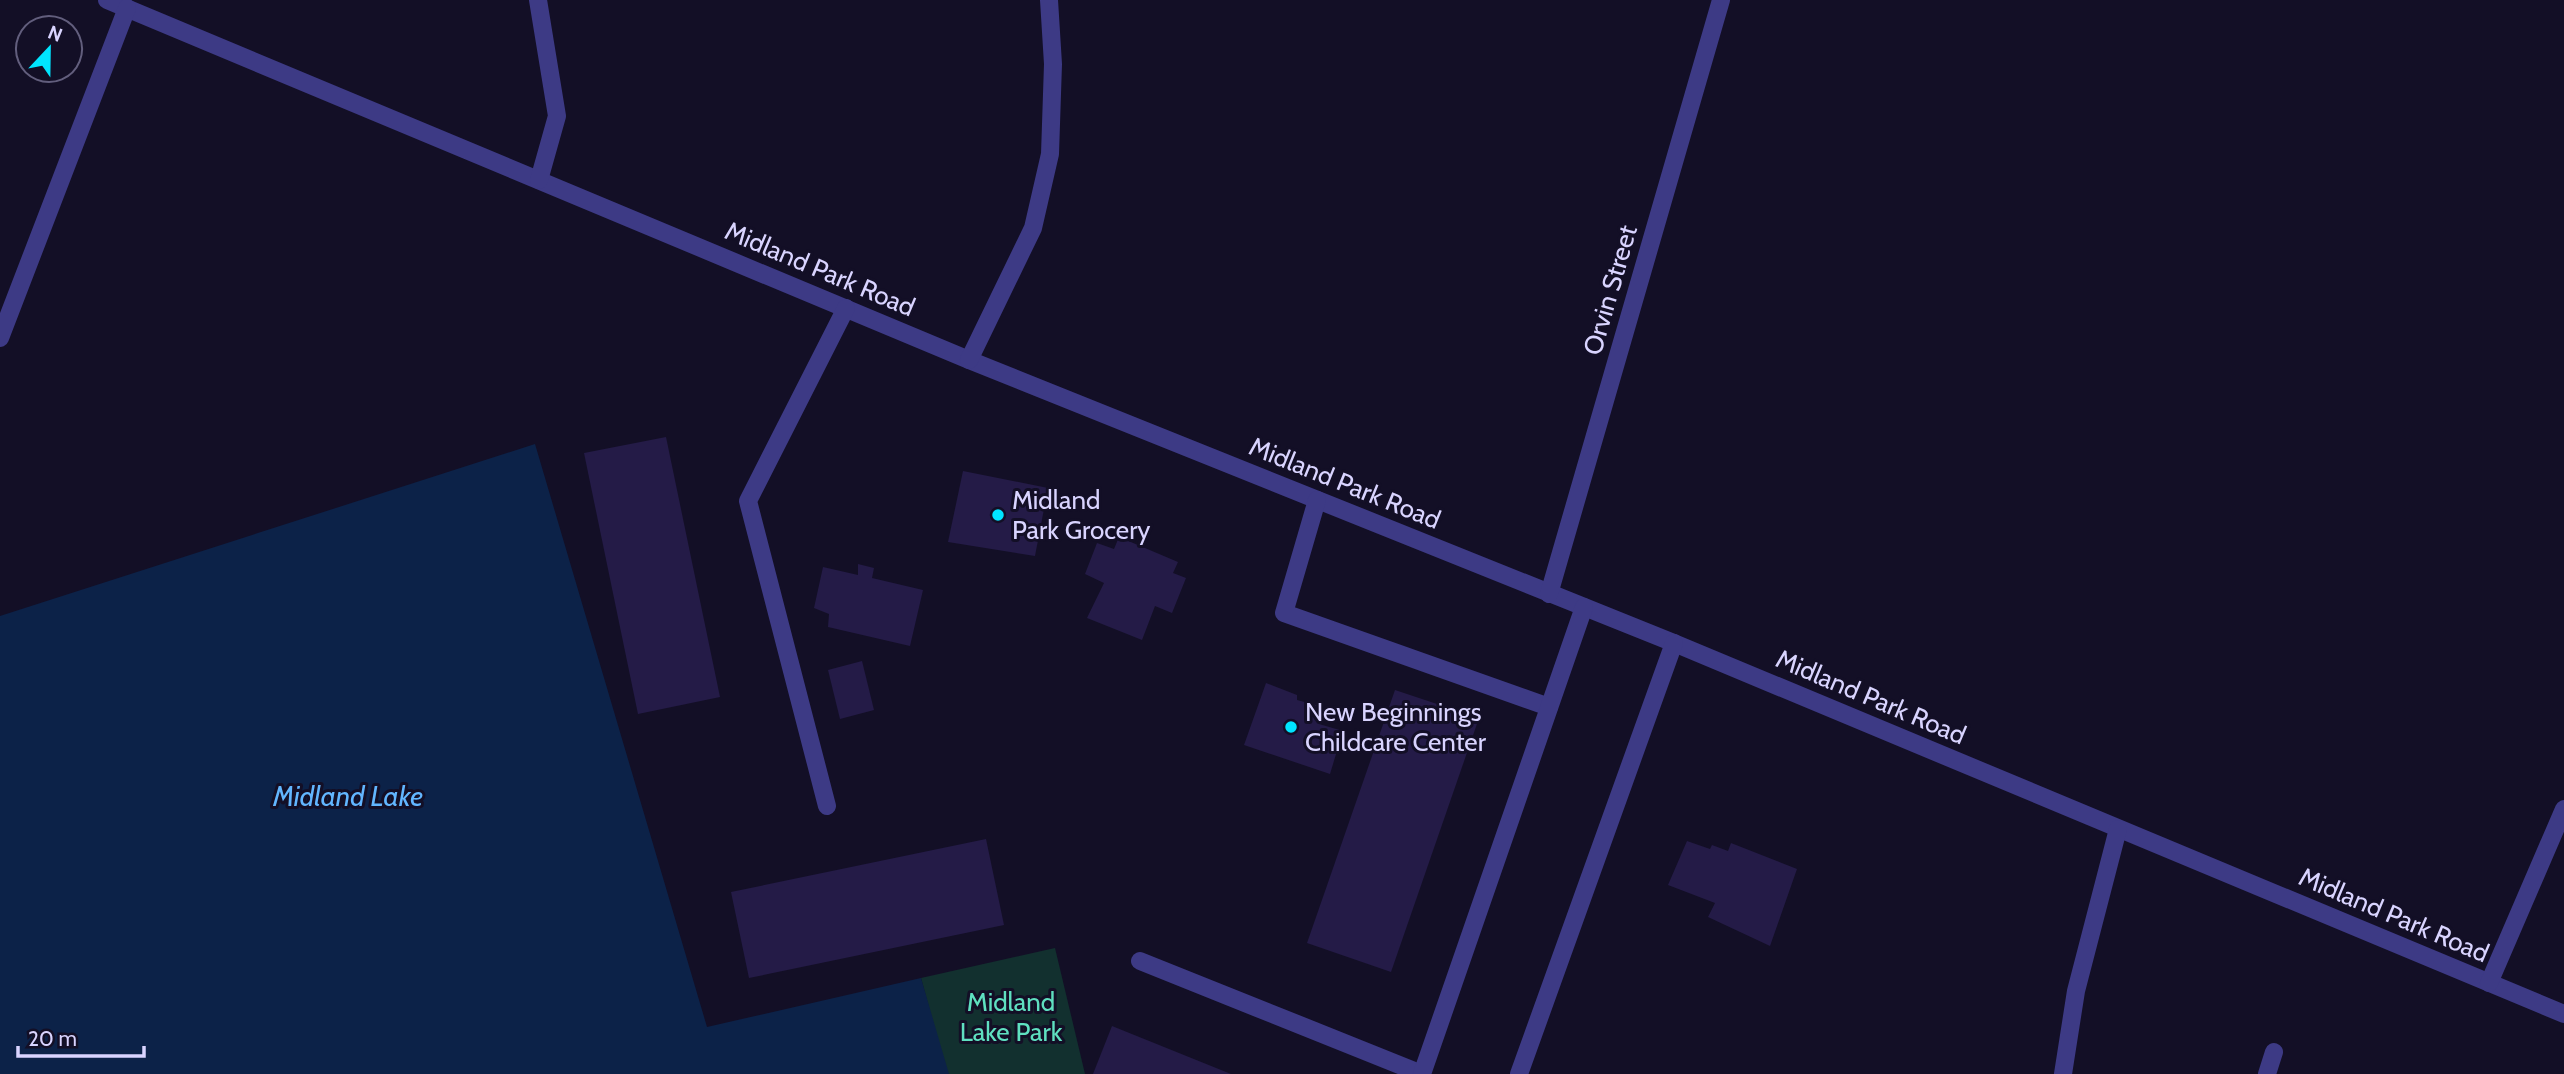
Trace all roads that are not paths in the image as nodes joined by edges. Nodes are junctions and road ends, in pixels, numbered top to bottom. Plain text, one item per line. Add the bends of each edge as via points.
1 (107, 0) edge
2 (538, 0) edge
3 (1049, 0) edge
4 (1721, 0) edge
5 (128, 8) junction
6 (539, 180) junction
7 (846, 308) junction
8 (0, 338) edge
9 (969, 360) junction
10 (1317, 500) junction
11 (1549, 594) junction
12 (1584, 607) junction
13 (1674, 643) junction
14 (1549, 707) junction
15 (827, 806) dead end
16 (2564, 808) edge
17 (2118, 829) junction
18 (1140, 961) dead end
19 (2488, 983) junction
20 (2564, 1014) edge
21 (2274, 1052) dead end
22 (1422, 1074) edge
23 (1519, 1074) edge
24 (2063, 1074) edge
25 (2267, 1074) edge

1 - 5 street, Midland Park Road
2 - 6 street via 557,116
3 - 9 street via 1054,64 1050,154 1033,228
4 - 11 street, Orvin Street
5 - 6 street, Midland Park Road
5 - 8 street
6 - 7 street, Midland Park Road
7 - 9 street, Midland Park Road
7 - 15 street via 748,501
9 - 10 street, Midland Park Road
10 - 11 street, Midland Park Road
10 - 14 street via 1284,613
11 - 12 street, Midland Park Road
12 - 13 street, Midland Park Road
12 - 14 street
13 - 17 street, Midland Park Road
13 - 23 street
14 - 22 street
16 - 19 street
17 - 19 street, Midland Park Road
17 - 24 street via 2077,991
18 - 22 street
19 - 20 street, Midland Park Road
21 - 25 street

